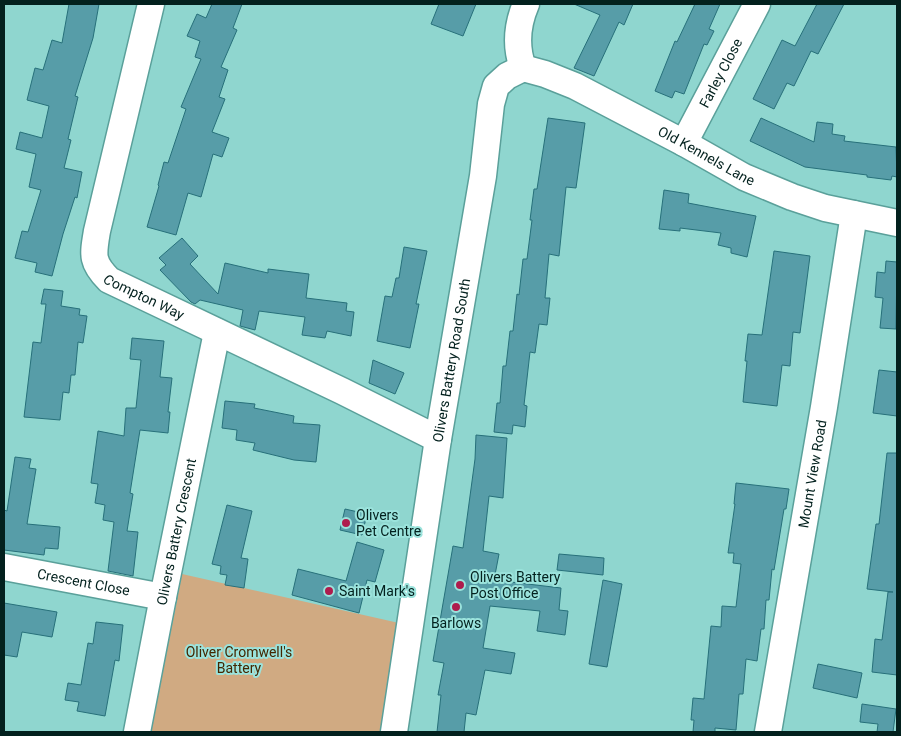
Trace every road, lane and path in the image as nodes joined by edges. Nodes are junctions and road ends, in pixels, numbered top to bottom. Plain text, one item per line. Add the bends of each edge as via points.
1 (151, 4) edge
2 (526, 4) edge
3 (757, 4) edge
4 (523, 68) junction
5 (684, 143) junction
6 (854, 214) junction
7 (897, 223) edge
8 (217, 332) junction
9 (438, 439) junction
10 (4, 567) edge
11 (163, 597) junction
12 (137, 732) edge
13 (394, 732) edge
14 (768, 732) edge

1 - 8 street, Compton Way via 93,255 95,264 109,280
2 - 4 street via 518,34
3 - 5 street, Farley Close
4 - 5 street, Old Kennels Lane via 575,86
4 - 9 street, Olivers Battery Road South via 496,86 491,104 483,176
5 - 6 street, Old Kennels Lane via 744,177 792,198
6 - 7 street, Old Kennels Lane
6 - 14 street, Mount View Road
8 - 9 street, Compton Way
8 - 11 street, Olivers Battery Crescent
9 - 13 street, Olivers Battery Road South
10 - 11 street, Crescent Close
11 - 12 street, Olivers Battery Crescent

